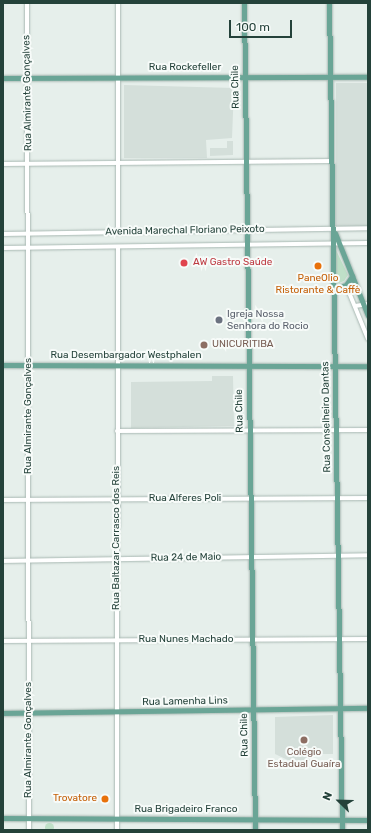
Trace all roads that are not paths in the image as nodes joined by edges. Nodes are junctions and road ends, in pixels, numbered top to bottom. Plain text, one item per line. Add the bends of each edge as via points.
1 (27, 3) edge
2 (118, 3) edge
3 (244, 3) edge
4 (329, 3) edge
5 (245, 77) junction
6 (330, 77) junction
7 (368, 77) edge
8 (3, 78) edge
9 (28, 78) junction
10 (118, 78) junction
11 (332, 161) junction
12 (246, 162) junction
13 (3, 164) edge
14 (29, 164) junction
15 (118, 164) junction
16 (333, 228) junction
17 (368, 228) edge
18 (247, 230) junction
19 (118, 232) junction
20 (30, 233) junction
21 (3, 234) edge
22 (368, 243) edge
23 (336, 244) junction
24 (247, 245) junction
25 (118, 246) junction
26 (3, 248) edge
27 (29, 248) junction
28 (352, 276) junction
29 (346, 285) junction
30 (334, 289) junction
31 (366, 304) edge
32 (355, 306) junction
33 (368, 316) edge
34 (368, 339) edge
35 (3, 365) edge
36 (29, 365) junction
37 (117, 365) junction
38 (248, 365) junction
39 (335, 366) junction
40 (368, 366) edge
41 (336, 430) junction
42 (368, 430) edge
43 (117, 431) junction
44 (250, 431) junction
45 (337, 498) junction
46 (368, 498) edge
47 (250, 499) junction
48 (3, 500) edge
49 (29, 500) junction
50 (117, 500) junction
51 (368, 555) edge
52 (338, 556) junction
53 (251, 557) junction
54 (117, 559) junction
55 (3, 561) edge
56 (29, 561) junction
57 (339, 639) junction
58 (368, 639) edge
59 (117, 640) junction
60 (252, 640) junction
61 (3, 641) edge
62 (29, 641) junction
63 (368, 708) edge
64 (340, 709) junction
65 (254, 710) junction
66 (117, 712) junction
67 (3, 713) edge
68 (29, 713) junction
69 (3, 818) edge
70 (29, 818) junction
71 (117, 819) junction
72 (255, 819) junction
73 (342, 820) junction
74 (368, 820) edge
75 (29, 830) edge
76 (117, 830) edge
77 (255, 830) edge
78 (342, 830) edge

1 - 9 street, Rua Almirante Gonçalves
2 - 10 street
3 - 5 main road, Rua Chile
4 - 6 main road, Rua Conselheiro Dantas
5 - 6 main road, Rua Rockefeller
5 - 10 main road, Rua Rockefeller
5 - 12 main road, Rua Chile
6 - 7 main road, Rua Rockefeller
6 - 11 main road, Rua Conselheiro Dantas
8 - 9 main road, Rua Rockefeller
9 - 10 main road, Rua Rockefeller
9 - 14 street, Rua Almirante Gonçalves
10 - 15 street
11 - 12 street
11 - 16 main road, Rua Conselheiro Dantas
12 - 15 street
12 - 18 main road, Rua Chile
13 - 14 street
14 - 15 street
14 - 20 street, Rua Almirante Gonçalves
15 - 19 street
16 - 17 street, Avenida Marechal Floriano Peixoto
16 - 18 street, Avenida Marechal Floriano Peixoto
16 - 23 main road, Rua Conselheiro Dantas
18 - 19 street, Avenida Marechal Floriano Peixoto
18 - 24 main road, Rua Chile
19 - 20 street, Avenida Marechal Floriano Peixoto
20 - 21 street, Avenida Marechal Floriano Peixoto
20 - 27 street, Rua Almirante Gonçalves
22 - 23 street, Avenida Marechal Floriano Peixoto
23 - 24 street, Avenida Marechal Floriano Peixoto
23 - 28 main road
23 - 30 main road, Rua Conselheiro Dantas
24 - 25 street, Avenida Marechal Floriano Peixoto
24 - 38 main road, Rua Chile
25 - 27 street, Avenida Marechal Floriano Peixoto
25 - 37 street, Rua Baltazar Carrasco dos Reis
26 - 27 street, Avenida Marechal Floriano Peixoto
27 - 36 street, Rua Almirante Gonçalves
28 - 29 main road
28 - 31 main road
29 - 30 main road
29 - 32 street
30 - 39 main road, Rua Conselheiro Dantas
31 - 32 street
31 - 33 main road
32 - 34 street
35 - 36 main road, Rua Desembargador Westphalen
36 - 37 main road, Rua Desembargador Westphalen
36 - 49 street, Rua Almirante Gonçalves
37 - 38 main road, Rua Desembargador Westphalen
37 - 43 street, Rua Baltazar Carrasco dos Reis
38 - 39 main road, Rua Desembargador Westphalen
38 - 44 main road, Rua Chile
39 - 40 main road, Rua Desembargador Westphalen
39 - 41 main road, Rua Conselheiro Dantas
41 - 42 street
41 - 44 street
41 - 45 main road, Rua Conselheiro Dantas
43 - 44 street
43 - 50 street, Rua Baltazar Carrasco dos Reis
44 - 47 main road, Rua Chile
45 - 46 street, Rua Alferes Poli
45 - 47 street, Rua Alferes Poli
45 - 52 main road, Rua Conselheiro Dantas
47 - 50 street, Rua Alferes Poli
47 - 53 main road, Rua Chile
48 - 49 street, Rua Alferes Poli
49 - 50 street, Rua Alferes Poli
49 - 56 street, Rua Almirante Gonçalves
50 - 54 street, Rua Baltazar Carrasco dos Reis
51 - 52 street, Rua 24 de Maio
52 - 53 street, Rua 24 de Maio
52 - 57 main road, Rua Conselheiro Dantas
53 - 54 street, Rua 24 de Maio
53 - 60 main road, Rua Chile
54 - 56 street, Rua 24 de Maio
54 - 59 street, Rua Baltazar Carrasco dos Reis
55 - 56 street, Rua 24 de Maio
56 - 62 street, Rua Almirante Gonçalves
57 - 58 street, Rua Nunes Machado
57 - 60 street, Rua Nunes Machado
57 - 64 main road, Rua Conselheiro Dantas
59 - 60 street, Rua Nunes Machado
59 - 62 street, Rua Nunes Machado
59 - 66 street, Rua Baltazar Carrasco dos Reis
60 - 65 main road, Rua Chile
61 - 62 street, Rua Nunes Machado
62 - 68 street, Rua Almirante Gonçalves
63 - 64 main road, Rua Lamenha Lins
64 - 65 main road, Rua Lamenha Lins
64 - 73 main road, Rua Conselheiro Dantas
65 - 66 main road, Rua Lamenha Lins
65 - 72 main road, Rua Chile
66 - 68 main road, Rua Lamenha Lins
66 - 71 street, Rua Baltazar Carrasco dos Reis
67 - 68 main road, Rua Lamenha Lins
68 - 70 street, Rua Almirante Gonçalves
69 - 70 main road, Rua Brigadeiro Franco
70 - 71 main road, Rua Brigadeiro Franco
70 - 75 street, Rua Almirante Gonçalves
71 - 72 main road, Rua Brigadeiro Franco
71 - 76 street, Rua Baltazar Carrasco dos Reis
72 - 73 main road, Rua Brigadeiro Franco
72 - 77 main road, Rua Chile
73 - 74 main road, Rua Brigadeiro Franco
73 - 78 main road, Rua Conselheiro Dantas

